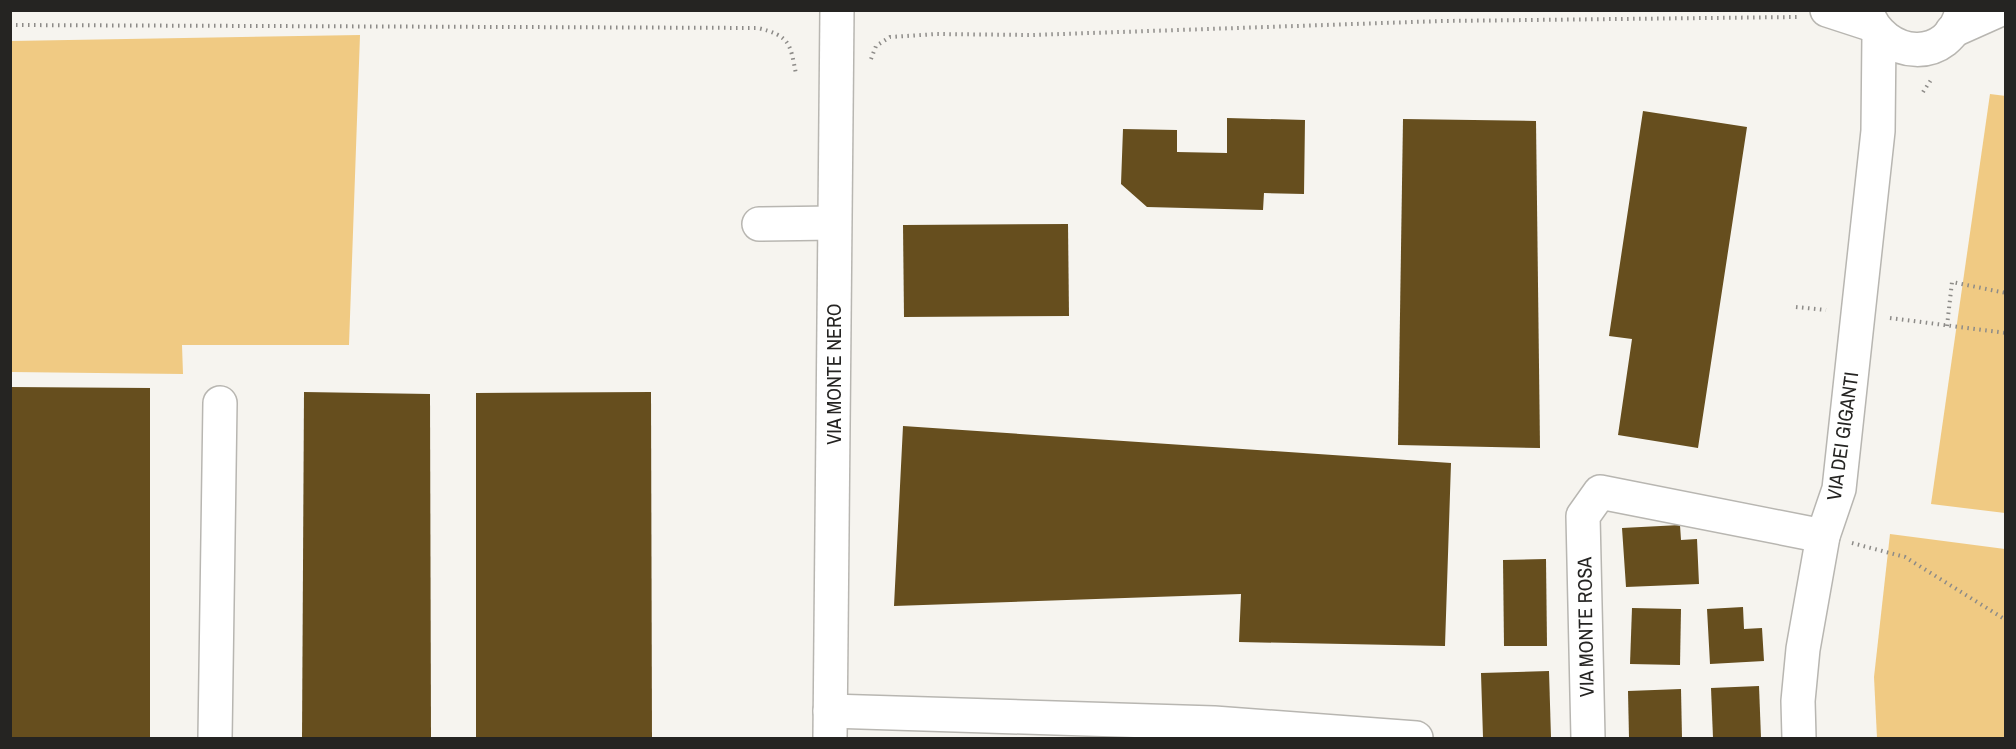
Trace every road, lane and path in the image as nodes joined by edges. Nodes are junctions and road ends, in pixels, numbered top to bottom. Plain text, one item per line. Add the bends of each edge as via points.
1 (837, 10) edge
2 (1999, 10) edge
3 (1818, 14) edge
4 (1957, 21) edge
5 (1872, 23) edge
6 (10, 25) edge
7 (1916, 50) junction
8 (868, 66) dead end
9 (796, 74) dead end
10 (1878, 131) junction
11 (834, 223) junction
12 (759, 224) dead end
13 (2006, 293) edge
14 (1796, 307) dead end
15 (1858, 314) junction
16 (1947, 326) junction
17 (2006, 333) edge
18 (220, 403) dead end
19 (1822, 536) junction
20 (2006, 620) edge
21 (830, 725) edge
22 (215, 738) edge
23 (1416, 738) edge
24 (1588, 738) edge
25 (1799, 738) edge

1 - 11 street, VIA MONTE NERO
2 - 4 street
3 - 5 street
3 - 8 path via 1442,21 1032,35 937,34 890,37 876,46
4 - 7 street via 1933,46
5 - 7 street via 1899,48
5 - 10 street, VIA DEI GIGANTI
6 - 9 path via 758,28 778,33 790,45
7 - 10 street, VIA DEI GIGANTI via 1892,90
10 - 15 street, VIA DEI GIGANTI
11 - 12 street
11 - 21 street, VIA MONTE NERO
13 - 16 path via 1952,282
14 - 15 path
15 - 16 path
15 - 19 street, VIA DEI GIGANTI via 1839,489
16 - 17 path
18 - 22 street
19 - 20 path via 1905,557
19 - 24 street, VIA MONTE ROSA via 1600,492 1583,516
19 - 25 street, VIA DEI GIGANTI via 1803,649
21 - 23 street via 1214,723

